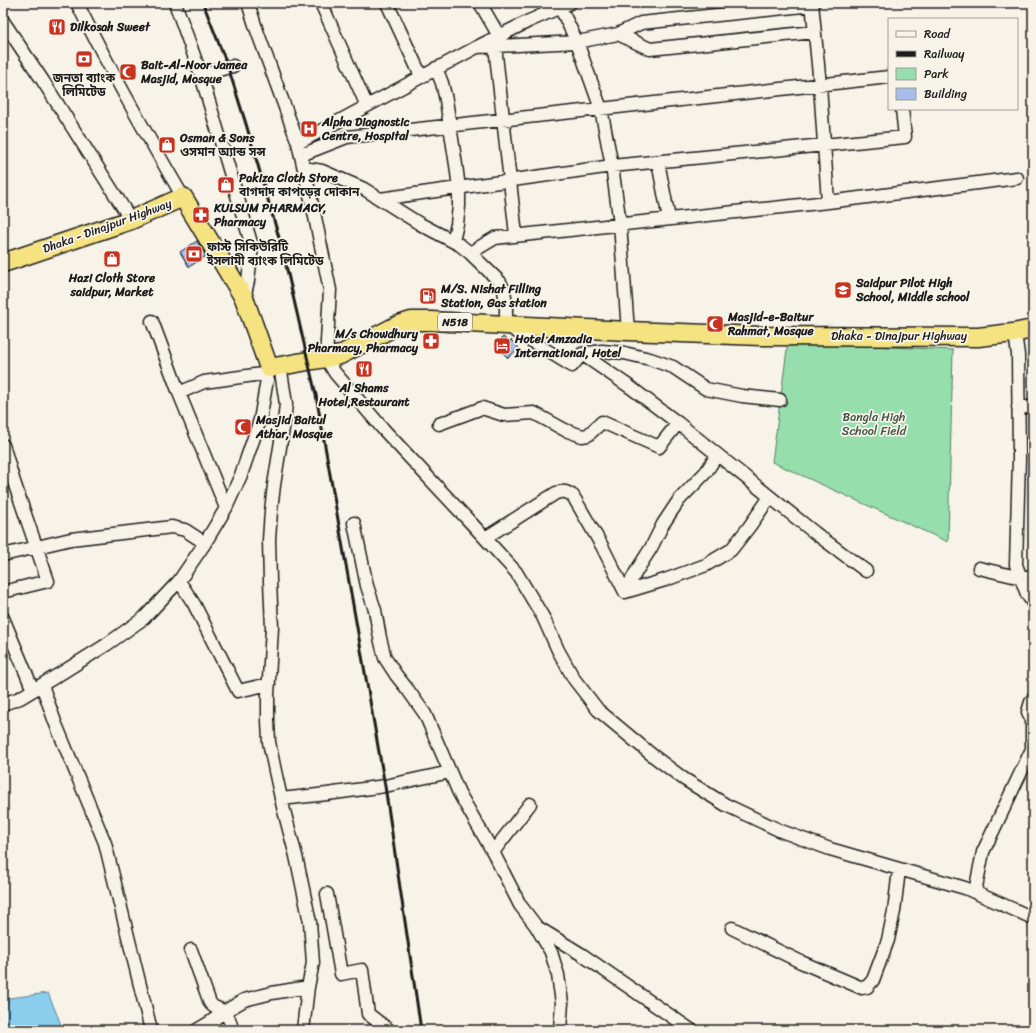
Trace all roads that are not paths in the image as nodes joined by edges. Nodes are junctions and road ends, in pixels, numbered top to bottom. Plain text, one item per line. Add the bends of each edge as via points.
1 (77, 3) edge
2 (175, 3) edge
3 (248, 3) edge
4 (321, 3) edge
5 (387, 3) edge
6 (480, 3) edge
7 (813, 4) edge
8 (565, 5) edge
9 (3, 21) edge
10 (814, 32) junction
11 (618, 34) junction
12 (497, 41) junction
13 (576, 42) junction
14 (233, 66) dead end
15 (436, 68) junction
16 (201, 75) junction
17 (421, 76) junction
18 (888, 77) edge
19 (820, 85) junction
20 (367, 106) junction
21 (601, 109) junction
22 (902, 110) edge
23 (503, 120) junction
24 (449, 126) junction
25 (824, 145) junction
26 (300, 149) junction
27 (658, 162) junction
28 (612, 166) junction
29 (304, 168) junction
30 (1017, 178) dead end
31 (510, 181) junction
32 (459, 188) junction
33 (183, 197) junction
34 (380, 199) junction
35 (828, 202) junction
36 (669, 219) junction
37 (131, 220) junction
38 (620, 224) junction
39 (516, 235) junction
40 (453, 241) junction
41 (470, 253) junction
42 (3, 264) edge
43 (244, 298) junction
44 (152, 321) dead end
45 (506, 325) junction
46 (1033, 329) edge
47 (628, 331) junction
48 (1013, 333) junction
49 (582, 354) junction
50 (326, 358) junction
51 (273, 369) junction
52 (179, 393) junction
53 (780, 400) dead end
54 (1018, 406) junction
55 (1033, 406) edge
56 (678, 423) junction
57 (439, 424) dead end
58 (3, 445) edge
59 (717, 455) junction
60 (770, 496) junction
61 (226, 508) junction
62 (354, 523) dead end
63 (485, 538) junction
64 (205, 543) junction
65 (37, 547) junction
66 (3, 555) edge
67 (979, 568) dead end
68 (866, 571) dead end
69 (1027, 577) edge
70 (179, 581) junction
71 (3, 592) edge
72 (625, 592) junction
73 (1033, 603) edge
74 (3, 618) edge
75 (269, 684) junction
76 (37, 687) junction
77 (1033, 699) edge
78 (3, 704) edge
79 (1032, 720) edge
80 (450, 772) junction
81 (281, 800) junction
82 (530, 804) dead end
83 (493, 852) junction
84 (899, 870) junction
85 (975, 892) junction
86 (327, 894) dead end
87 (1033, 918) edge
88 (536, 926) junction
89 (732, 928) dead end
90 (191, 950) dead end
91 (308, 987) junction
92 (224, 1012) junction
93 (151, 1030) edge
94 (197, 1030) edge
95 (232, 1030) edge
96 (303, 1030) edge
97 (389, 1030) edge
98 (560, 1030) edge
99 (691, 1030) edge

1 - 33 street via 125,96
2 - 16 street
3 - 26 street
4 - 20 street
5 - 17 street
6 - 12 street
7 - 10 street
7 - 11 street via 641,24
8 - 12 street via 529,21
8 - 13 street
9 - 37 street
10 - 11 street via 650,49
10 - 19 street
11 - 13 street
12 - 13 street
12 - 15 street via 477,47
12 - 23 street
13 - 21 street
14 - 16 street
15 - 17 street
15 - 24 street via 446,100
16 - 43 street via 252,246
17 - 20 street
18 - 19 street
19 - 21 street
19 - 25 street
20 - 26 street
21 - 23 street
21 - 28 street
22 - 25 street via 905,137
23 - 24 street
23 - 31 street
24 - 26 street via 347,137
24 - 32 street
25 - 27 street
25 - 35 street
26 - 29 street
27 - 28 street
27 - 36 street
28 - 31 street
28 - 38 street
29 - 34 street via 322,171
29 - 50 street via 330,290
30 - 35 street
31 - 32 street
31 - 39 street
32 - 34 street
32 - 40 street via 458,224
33 - 37 highway, Dhaka - Dinajpur Highway
33 - 43 highway, Dhaka - Dinajpur Highway
34 - 40 street
35 - 36 street
36 - 38 street
37 - 42 highway, Dhaka - Dinajpur Highway
38 - 39 street
38 - 47 street
39 - 41 street via 495,238
40 - 41 street
41 - 45 street via 500,282 504,290
43 - 51 highway, Dhaka - Dinajpur Highway
44 - 52 street
45 - 47 highway, Dhaka - Dinajpur Highway / N518
45 - 49 street via 572,366
45 - 50 highway, Dhaka - Dinajpur Highway / N518 via 411,321 340,355
46 - 48 highway, Dhaka - Dinajpur Highway / N518
47 - 48 highway, Dhaka - Dinajpur Highway / N518 via 761,336 947,337
48 - 54 street via 1018,355
49 - 53 street via 602,351 630,355 673,367 706,389
49 - 56 street
50 - 51 highway, Dhaka - Dinajpur Highway / N518
50 - 63 street via 335,373 384,430
51 - 52 street via 204,382
51 - 61 street via 260,420 241,475
51 - 75 street via 286,404 271,511 272,628
52 - 61 street
54 - 55 street
54 - 69 street via 1016,565
56 - 57 street via 659,447 602,422 588,436 582,436 534,413 504,415 482,408
56 - 59 street
58 - 65 street
59 - 60 street
59 - 72 street via 663,524
60 - 68 street
60 - 72 street via 731,550 706,565
61 - 64 street
62 - 80 street via 386,658 425,714
63 - 72 street via 556,493 567,492 573,496
63 - 84 street via 516,572 543,617 574,679 598,710 652,755 726,805 781,831
64 - 65 street via 185,530 172,527 71,539
64 - 70 street
65 - 66 street
65 - 71 street via 48,581
67 - 69 street
69 - 73 street via 1027,594
70 - 75 street via 194,604 238,691
70 - 76 street via 144,618 106,645
74 - 76 street
75 - 81 street via 269,742
76 - 78 street via 20,698
76 - 93 street via 55,722 105,843
77 - 79 street via 1028,712
79 - 85 street via 1032,749 983,852
80 - 81 street via 384,786
80 - 83 street via 459,793
81 - 91 street via 310,922 313,963
82 - 83 street
83 - 88 street via 520,905
84 - 85 street
84 - 89 street via 888,940 873,980 867,987 862,988 801,962
85 - 87 street
86 - 97 street via 341,974 362,970 368,1014
88 - 98 street via 551,952 558,975 562,1003
88 - 99 street
90 - 92 street via 210,1003 214,1008
91 - 92 street via 272,992 244,1000
91 - 96 street
92 - 94 street
92 - 95 street

